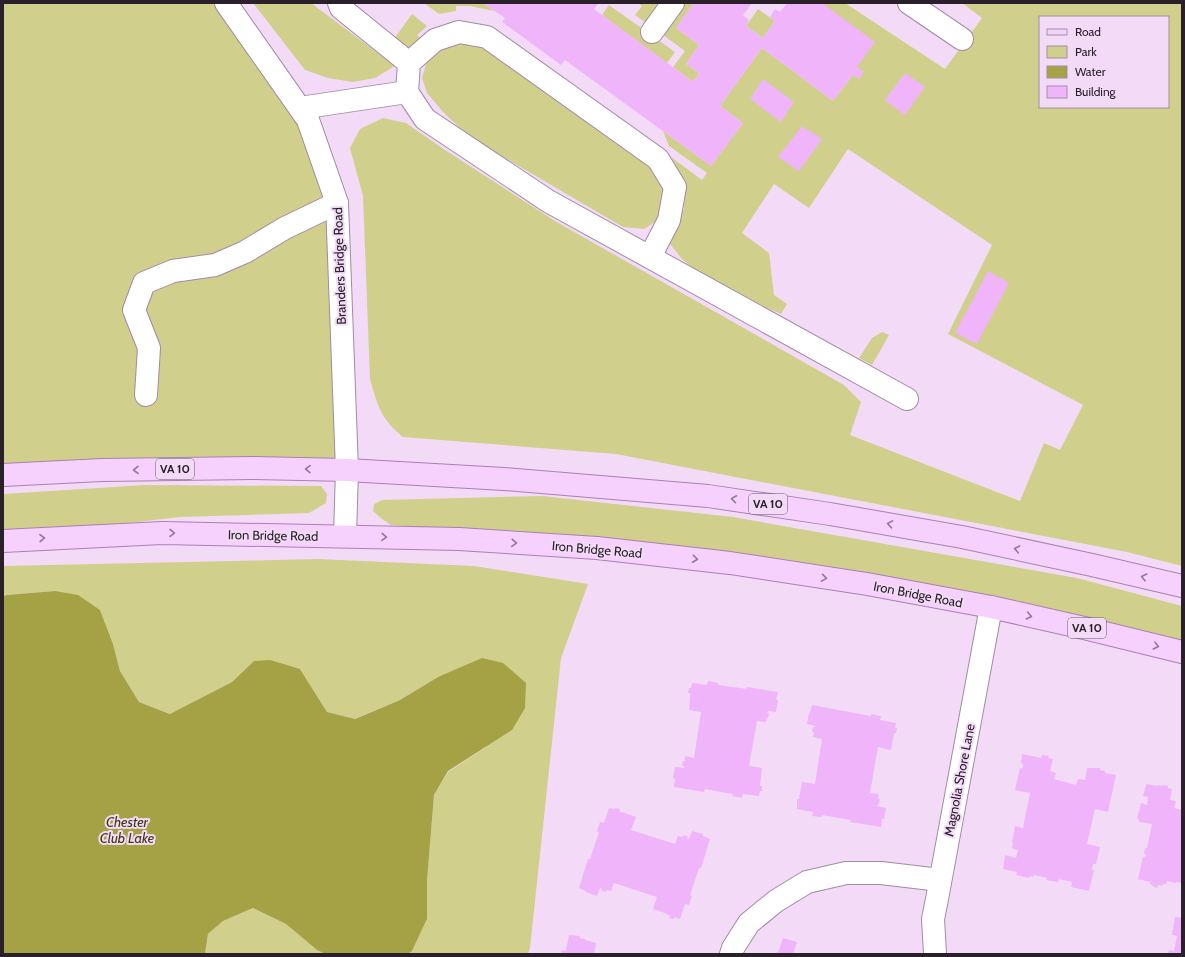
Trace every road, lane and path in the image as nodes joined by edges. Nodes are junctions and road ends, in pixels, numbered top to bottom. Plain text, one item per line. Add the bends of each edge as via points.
1 (226, 3) edge
2 (339, 3) edge
3 (673, 3) edge
4 (909, 3) edge
5 (652, 32) dead end
6 (962, 39) dead end
7 (409, 63) junction
8 (407, 92) junction
9 (300, 108) junction
10 (337, 203) junction
11 (650, 257) junction
12 (146, 395) dead end
13 (907, 399) dead end
14 (347, 470) junction
15 (3, 475) edge
16 (345, 536) junction
17 (3, 541) edge
18 (1182, 586) edge
19 (991, 607) junction
20 (1182, 652) edge
21 (940, 880) junction
22 (731, 954) edge
23 (935, 954) edge

1 - 9 street, Branders Bridge Road
2 - 7 street via 341,8
3 - 5 street
4 - 6 street
7 - 8 street
7 - 11 street via 435,40 459,32 487,37 658,159 675,187 669,220
8 - 9 street
8 - 11 street via 425,119 548,201
9 - 10 street, Branders Bridge Road via 308,120
10 - 12 street via 215,266 173,271 144,283 134,310 149,348
10 - 14 street, Branders Bridge Road
11 - 13 street
14 -> 15 main road, VA 10 via 102,470
14 - 16 street, Branders Bridge Road
18 -> 14 main road, VA 10 via 962,537 708,496 504,479
17 -> 16 main road, Iron Bridge Road / VA 10 via 162,533
16 -> 19 main road, Iron Bridge Road / VA 10 via 459,539 597,548 730,563
19 -> 20 main road, Iron Bridge Road / VA 10
19 - 21 street, Magnolia Shore Lane
21 - 22 street via 881,873 846,873 806,882 776,901 749,923
21 - 23 street, Magnolia Shore Lane via 933,919

